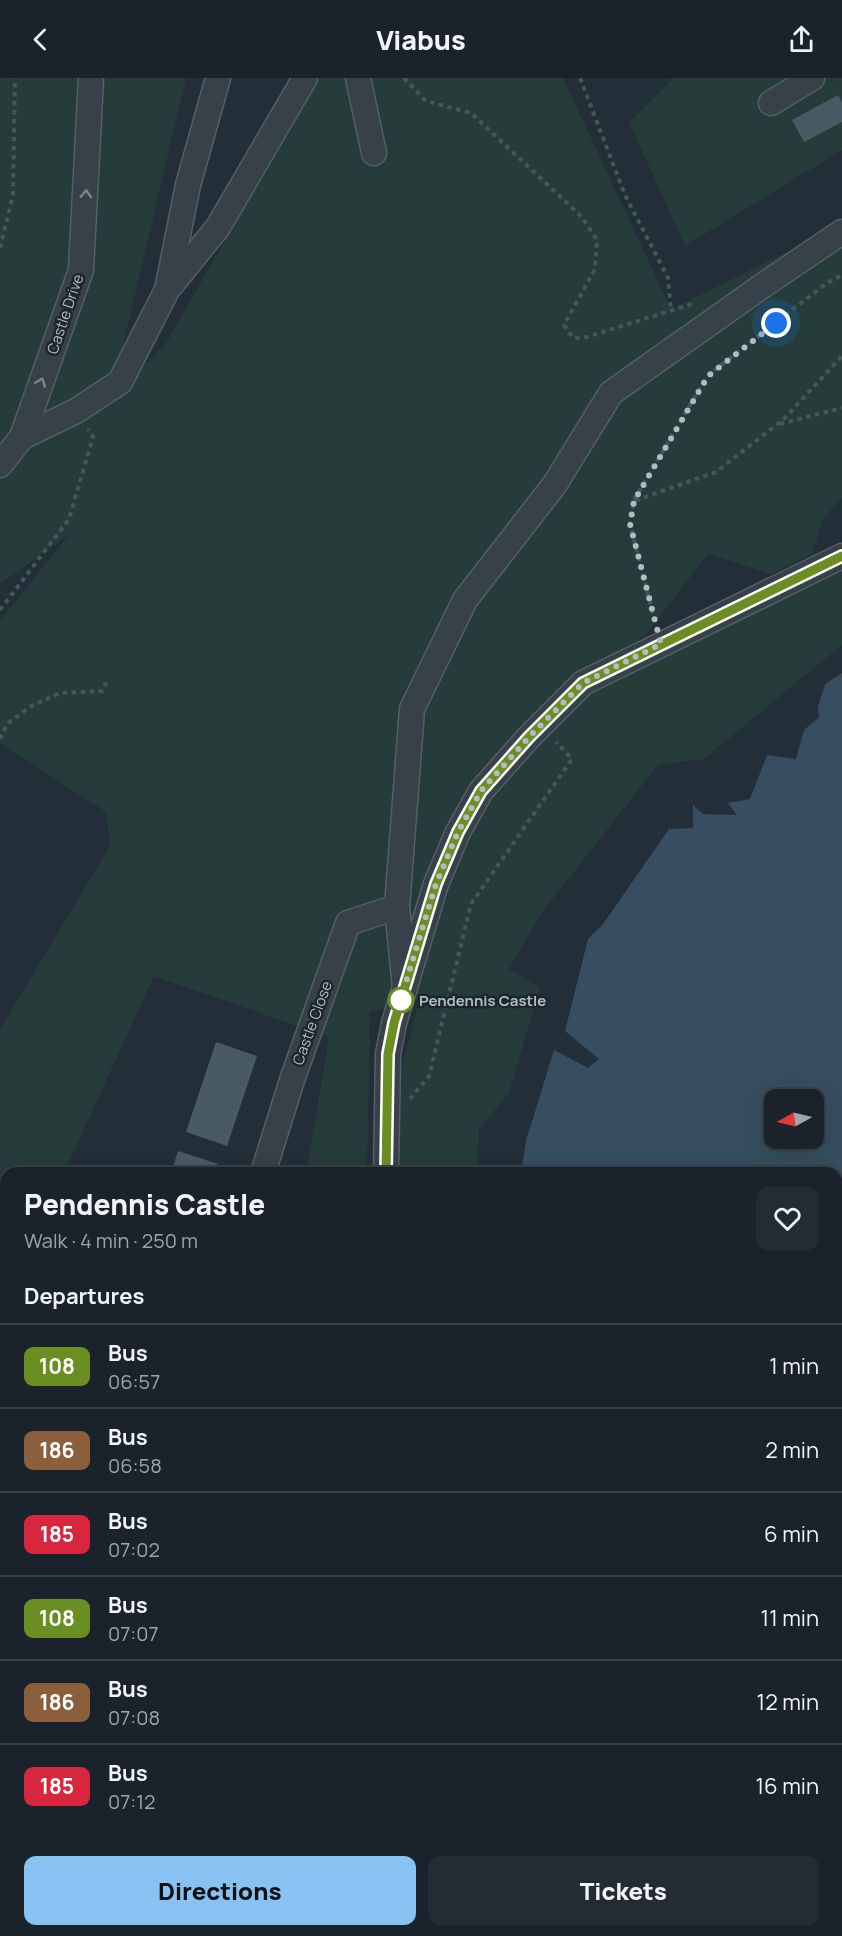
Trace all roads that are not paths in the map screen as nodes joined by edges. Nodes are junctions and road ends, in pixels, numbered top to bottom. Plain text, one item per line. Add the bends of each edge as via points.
1 (92, 78) edge
2 (218, 78) edge
3 (305, 78) edge
4 (358, 78) edge
5 (812, 78) edge
6 (771, 104) dead end
7 (374, 153) dead end
8 (842, 232) edge
9 (167, 290) junction
10 (22, 437) junction
11 (0, 465) edge
12 (842, 556) edge
13 (397, 907) junction
14 (405, 988) junction
15 (265, 1167) edge
16 (386, 1167) edge

10 -> 1 street, Castle Drive via 81,270
2 - 9 street via 189,185
3 - 9 street via 218,227
4 - 7 street
5 - 6 street
8 - 13 street via 611,393 555,484 465,600 412,709
9 - 10 street via 120,381 76,411
10 - 11 street, Castle Drive
12 - 14 street via 583,683 481,791 436,884
13 - 14 street
13 - 15 street, Castle Close via 348,923
14 - 16 street via 388,1054

